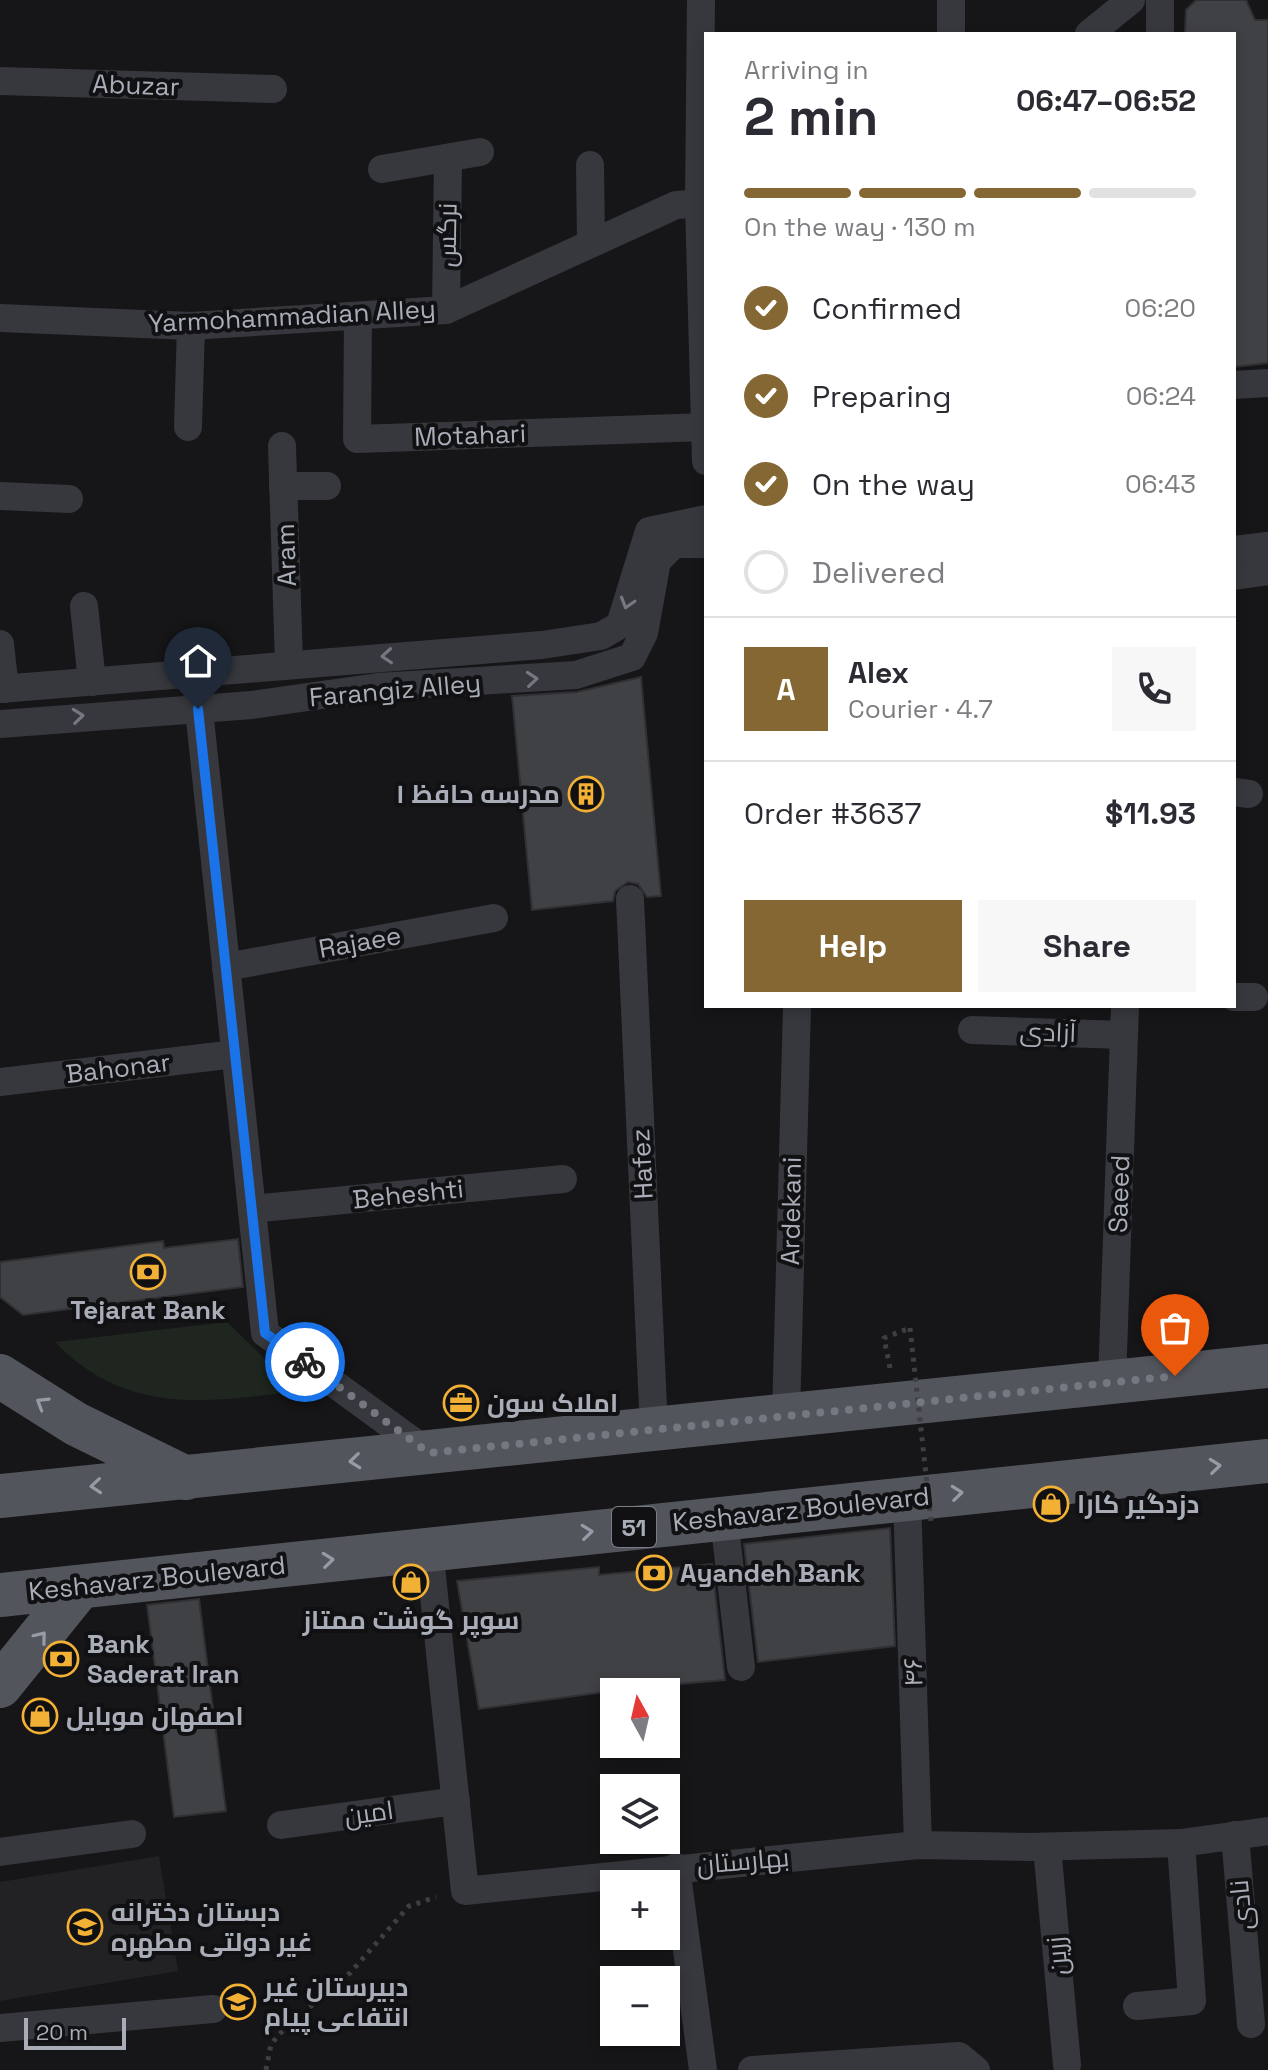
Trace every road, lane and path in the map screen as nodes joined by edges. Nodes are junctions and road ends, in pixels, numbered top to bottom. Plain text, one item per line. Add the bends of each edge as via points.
1 (701, 0) edge
2 (951, 0) edge
3 (1131, 0) edge
4 (1160, 0) edge
5 (951, 32) edge
6 (1091, 32) edge
7 (1160, 32) edge
8 (704, 59) edge
9 (0, 81) edge
10 (273, 89) dead end
11 (480, 152) dead end
12 (448, 160) junction
13 (590, 165) dead end
14 (382, 169) dead end
15 (703, 203) edge
16 (591, 242) junction
17 (446, 310) junction
18 (704, 315) edge
19 (358, 316) junction
20 (0, 318) edge
21 (191, 326) junction
22 (1268, 383) edge
23 (1236, 385) edge
24 (188, 427) dead end
25 (704, 427) edge
26 (282, 446) dead end
27 (283, 486) junction
28 (327, 486) dead end
29 (0, 496) edge
30 (69, 499) dead end
31 (704, 519) edge
32 (704, 544) edge
33 (1268, 546) edge
34 (1236, 550) edge
35 (1268, 571) edge
36 (1236, 576) edge
37 (84, 606) dead end
38 (0, 644) edge
39 (289, 664) junction
40 (195, 674) junction
41 (92, 682) junction
42 (2, 689) edge
43 (198, 707) junction
44 (0, 724) edge
45 (630, 899) dead end
46 (494, 918) dead end
47 (226, 967) junction
48 (797, 1008) edge
49 (1125, 1008) edge
50 (972, 1030) dead end
51 (1124, 1035) junction
52 (235, 1054) junction
53 (0, 1082) edge
54 (563, 1179) dead end
55 (252, 1209) junction
56 (884, 1338) dead end
57 (1268, 1366) edge
58 (0, 1376) edge
59 (1112, 1382) junction
60 (786, 1416) junction
61 (654, 1429) junction
62 (429, 1453) junction
63 (1268, 1461) edge
64 (186, 1478) junction
65 (0, 1496) edge
66 (919, 1510) junction
67 (724, 1518) junction
68 (429, 1548) junction
69 (80, 1587) junction
70 (0, 1595) edge
71 (741, 1667) dead end
72 (0, 1686) edge
73 (456, 1801) junction
74 (281, 1825) dead end
75 (1268, 1831) edge
76 (132, 1834) dead end
77 (1235, 1835) junction
78 (1181, 1843) junction
79 (918, 1845) junction
80 (1047, 1847) junction
81 (0, 1852) edge
82 (676, 1867) junction
83 (422, 1900) dead end
84 (1137, 2006) dead end
85 (213, 2009) dead end
86 (1251, 2024) dead end
87 (0, 2028) edge
88 (1067, 2065) dead end
89 (266, 2070) edge
90 (703, 2070) edge
91 (752, 2070) edge
92 (976, 2070) edge

1 - 8 street
2 - 5 street
3 - 6 street
4 - 7 street
8 - 15 street
9 - 10 street, Abuzar
11 - 12 street
12 - 14 street
12 - 17 street, نرگس
13 - 16 street
15 - 16 street, Yarmohammadian Alley via 676,205
15 - 18 street
16 - 17 street, Yarmohammadian Alley
17 - 19 street, Yarmohammadian Alley
19 - 21 street, Yarmohammadian Alley
19 - 25 street, Motahari via 357,439
20 - 21 street, Yarmohammadian Alley
21 - 24 street
22 - 23 street
26 - 27 street, Aram
27 - 28 street
27 - 39 street, Aram
29 - 30 street
31 -> 39 street via 649,531 620,625 601,636
43 -> 32 street, Farangiz Alley via 378,687 576,675 632,657 644,633 657,561 674,544
33 - 34 street
35 - 36 street
37 - 41 street
38 - 42 street
39 - 40 street
40 - 41 street
40 - 43 street
41 - 42 street
44 -> 43 street, Farangiz Alley
43 - 47 street
45 - 61 street, Hafez
46 - 47 street, Rajaee
47 - 52 street
48 - 60 street, Ardekani
49 - 51 street, Saeed
50 - 51 street, آزادی
51 - 59 street, Saeed
52 - 53 street, Bahonar
52 - 55 street
54 - 55 street, Beheshti
55 - 62 street via 265,1333
56 - 66 path, bridge via 910,1328
57 - 59 main road
64 -> 58 main road via 76,1424
59 - 60 main road
60 - 61 main road
61 - 62 main road
62 -> 64 main road
66 -> 63 main road, Keshavarz Boulevard / 51
64 -> 65 main road
66 - 67 main road, Keshavarz Boulevard / 51
66 - 79 street, ۴۶
68 -> 67 main road, Keshavarz Boulevard / 51
67 - 71 street
69 -> 68 main road, Keshavarz Boulevard / 51
68 - 73 street, بهارستان
69 - 70 main road, Keshavarz Boulevard / 51
72 -> 69 main road
73 - 74 street, امین
73 - 82 street, بهارستان via 465,1891
75 - 77 street, بهارستان
76 - 81 street
77 - 78 street, بهارستان
77 - 86 street, نادی
78 - 80 street, بهارستان
78 - 84 street via 1192,2001
79 - 80 street, بهارستان
79 - 82 street, بهارستان
80 - 88 street, زرین
82 - 90 street
83 - 89 path via 409,1906 350,1973 285,2028 271,2044
85 - 87 street
91 - 92 street via 959,2056

